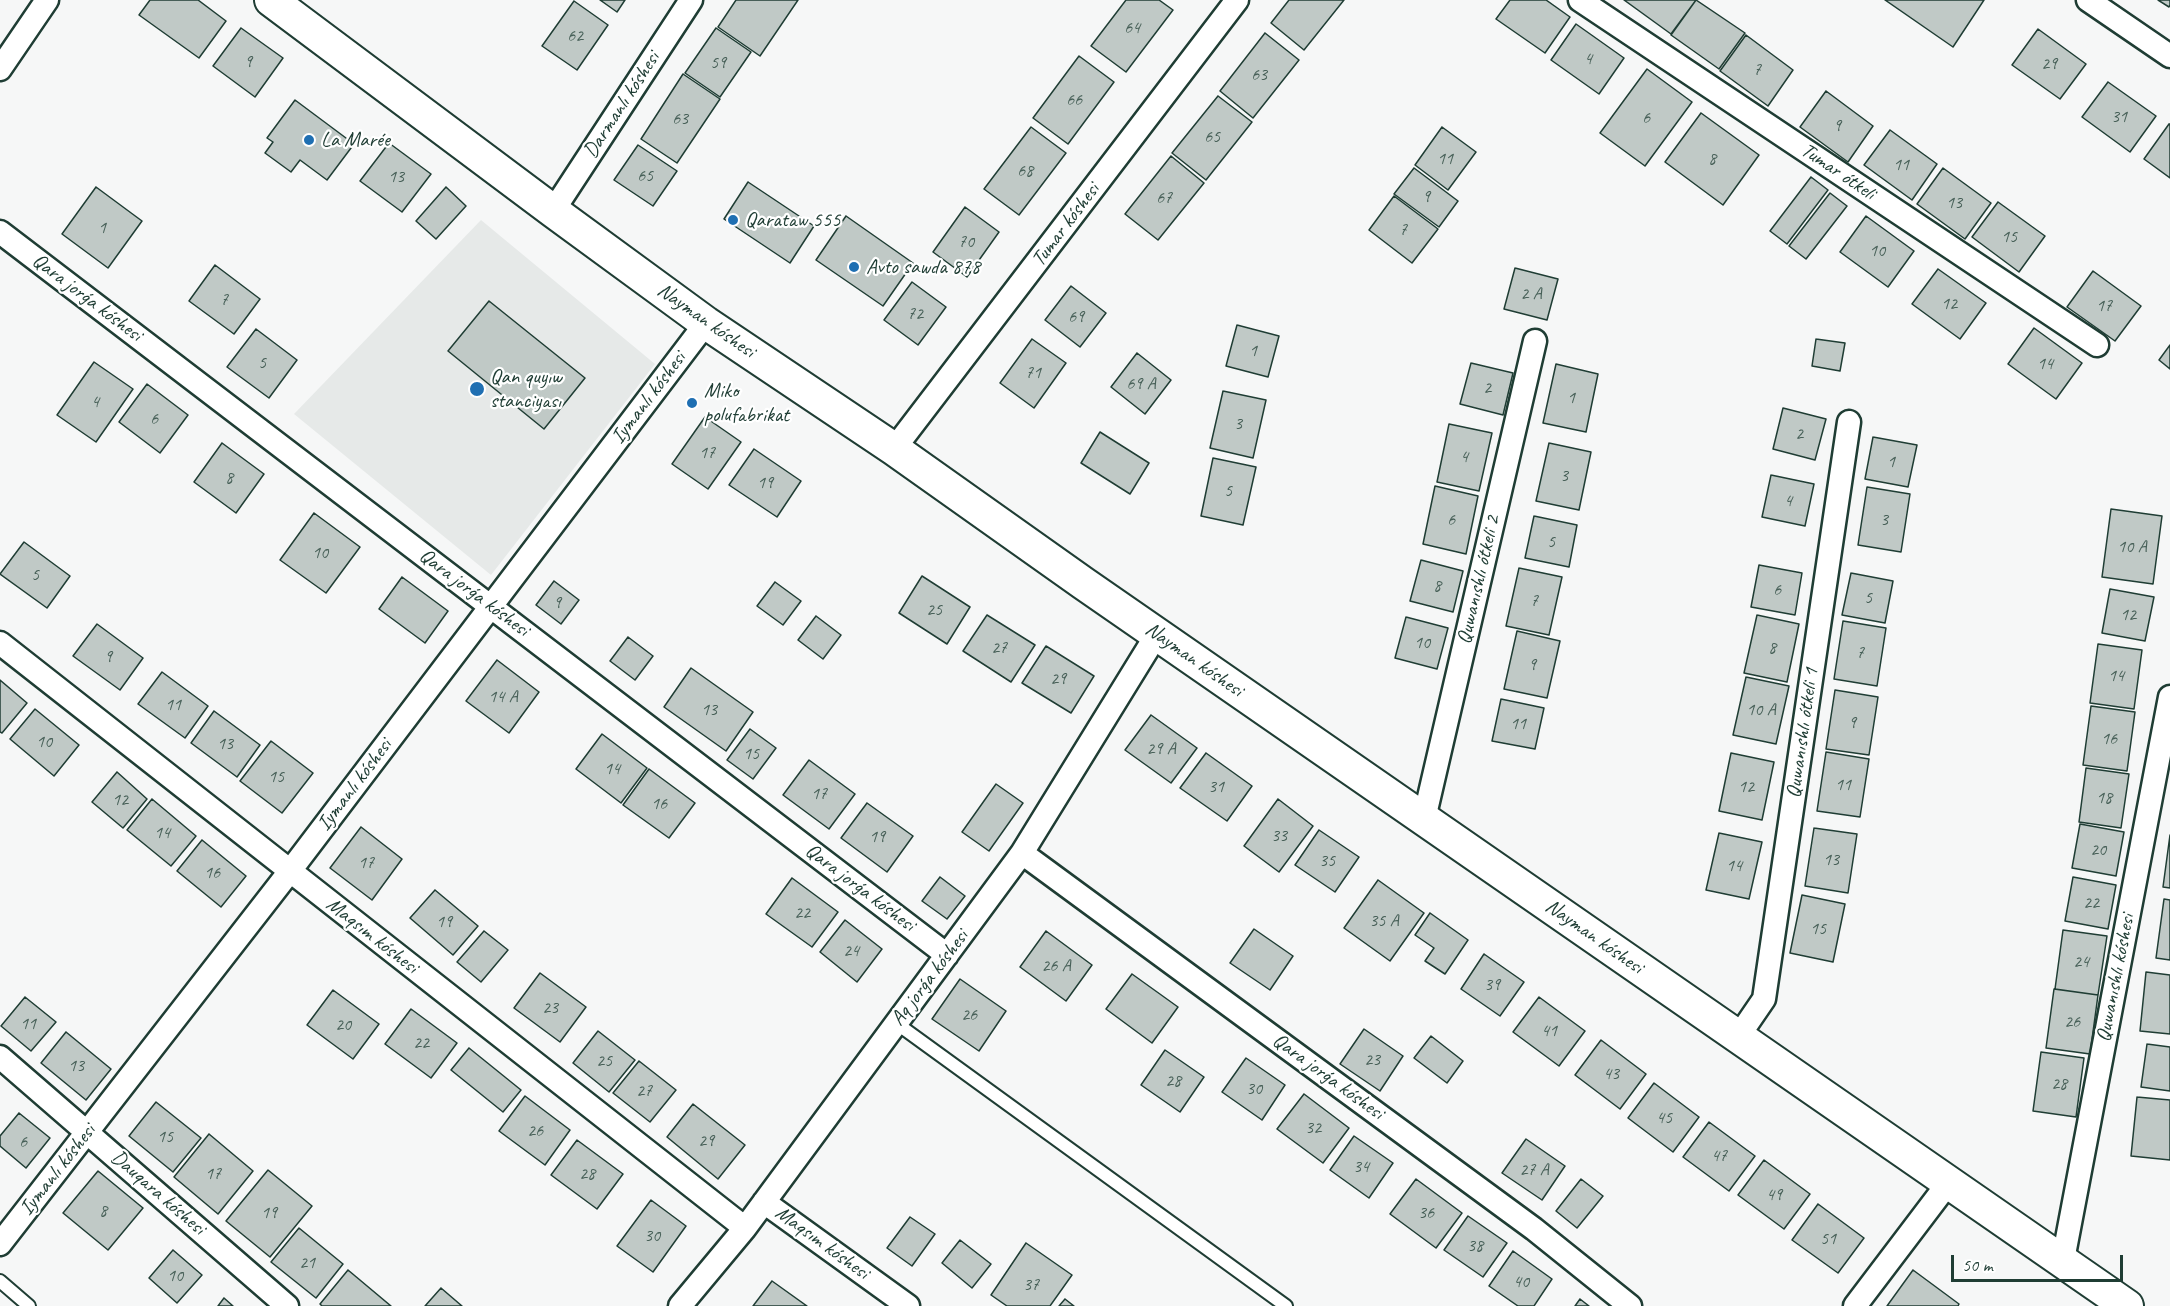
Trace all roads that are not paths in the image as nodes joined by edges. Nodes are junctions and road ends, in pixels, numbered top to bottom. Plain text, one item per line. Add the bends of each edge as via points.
1 (47, 0) edge
2 (271, 0) edge
3 (691, 0) edge
4 (1237, 0) edge
5 (1580, 0) edge
6 (2088, 0) edge
7 (2170, 56) edge
8 (0, 69) edge
9 (553, 211) junction
10 (0, 232) edge
11 (706, 323) junction
12 (1535, 341) dead end
13 (2097, 345) dead end
14 (1849, 422) dead end
15 (894, 450) junction
16 (491, 606) junction
17 (1157, 634) junction
18 (0, 643) edge
19 (2170, 696) edge
20 (1424, 819) junction
21 (1022, 853) junction
22 (290, 871) junction
23 (947, 954) junction
24 (896, 1023) junction
25 (1738, 1036) junction
26 (0, 1057) edge
27 (88, 1132) junction
28 (1949, 1182) junction
29 (764, 1202) junction
30 (745, 1228) junction
31 (0, 1244) edge
32 (2063, 1260) junction
33 (0, 1281) edge
34 (29, 1306) edge
35 (287, 1306) edge
36 (680, 1306) edge
37 (908, 1306) edge
38 (1286, 1306) edge
39 (1630, 1306) edge
40 (1855, 1306) edge
41 (2127, 1306) edge

1 - 8 street
2 - 9 main road, Nayman kóshesi
3 - 9 street, Darmanlı kóshesi
4 - 15 street, Tumar kóshesi
5 - 13 street, Tumar ótkeli
6 - 7 street
9 - 11 main road, Nayman kóshesi
10 - 16 street, Qara jorǵa kóshesi
11 - 15 main road, Nayman kóshesi
11 - 16 street, Iymanlı kóshesi
12 - 20 street, Quwanıshlı ótkeli 2
14 - 25 street, Quwanıshlı ótkeli 1 via 1764,999
15 - 17 main road, Nayman kóshesi
16 - 22 street, Iymanlı kóshesi
16 - 23 street, Qara jorǵa kóshesi
17 - 20 main road, Nayman kóshesi
17 - 21 street, Aq jorǵa kóshesi
18 - 22 street, Maqsım kóshesi
19 - 32 street, Quwanıshlı kóshesi
20 - 25 main road, Nayman kóshesi
21 - 23 street, Aq jorǵa kóshesi
21 - 39 street, Qara jorǵa kóshesi via 1534,1229
22 - 27 street, Iymanlı kóshesi
22 - 30 street, Maqsım kóshesi
23 - 24 street, Aq jorǵa kóshesi
24 - 29 street, Aq jorǵa kóshesi
24 - 38 lane
25 - 28 main road, Nayman kóshesi
26 - 27 street, Dauqara kóshesi
27 - 31 street, Iymanlı kóshesi
27 - 35 street, Dauqara kóshesi
28 - 32 main road, Nayman kóshesi
28 - 40 street
29 - 30 street, Aq jorǵa kóshesi
29 - 37 street, Maqsım kóshesi
30 - 36 street, Aq jorǵa kóshesi
32 - 41 main road, Nayman kóshesi
33 - 34 lane

